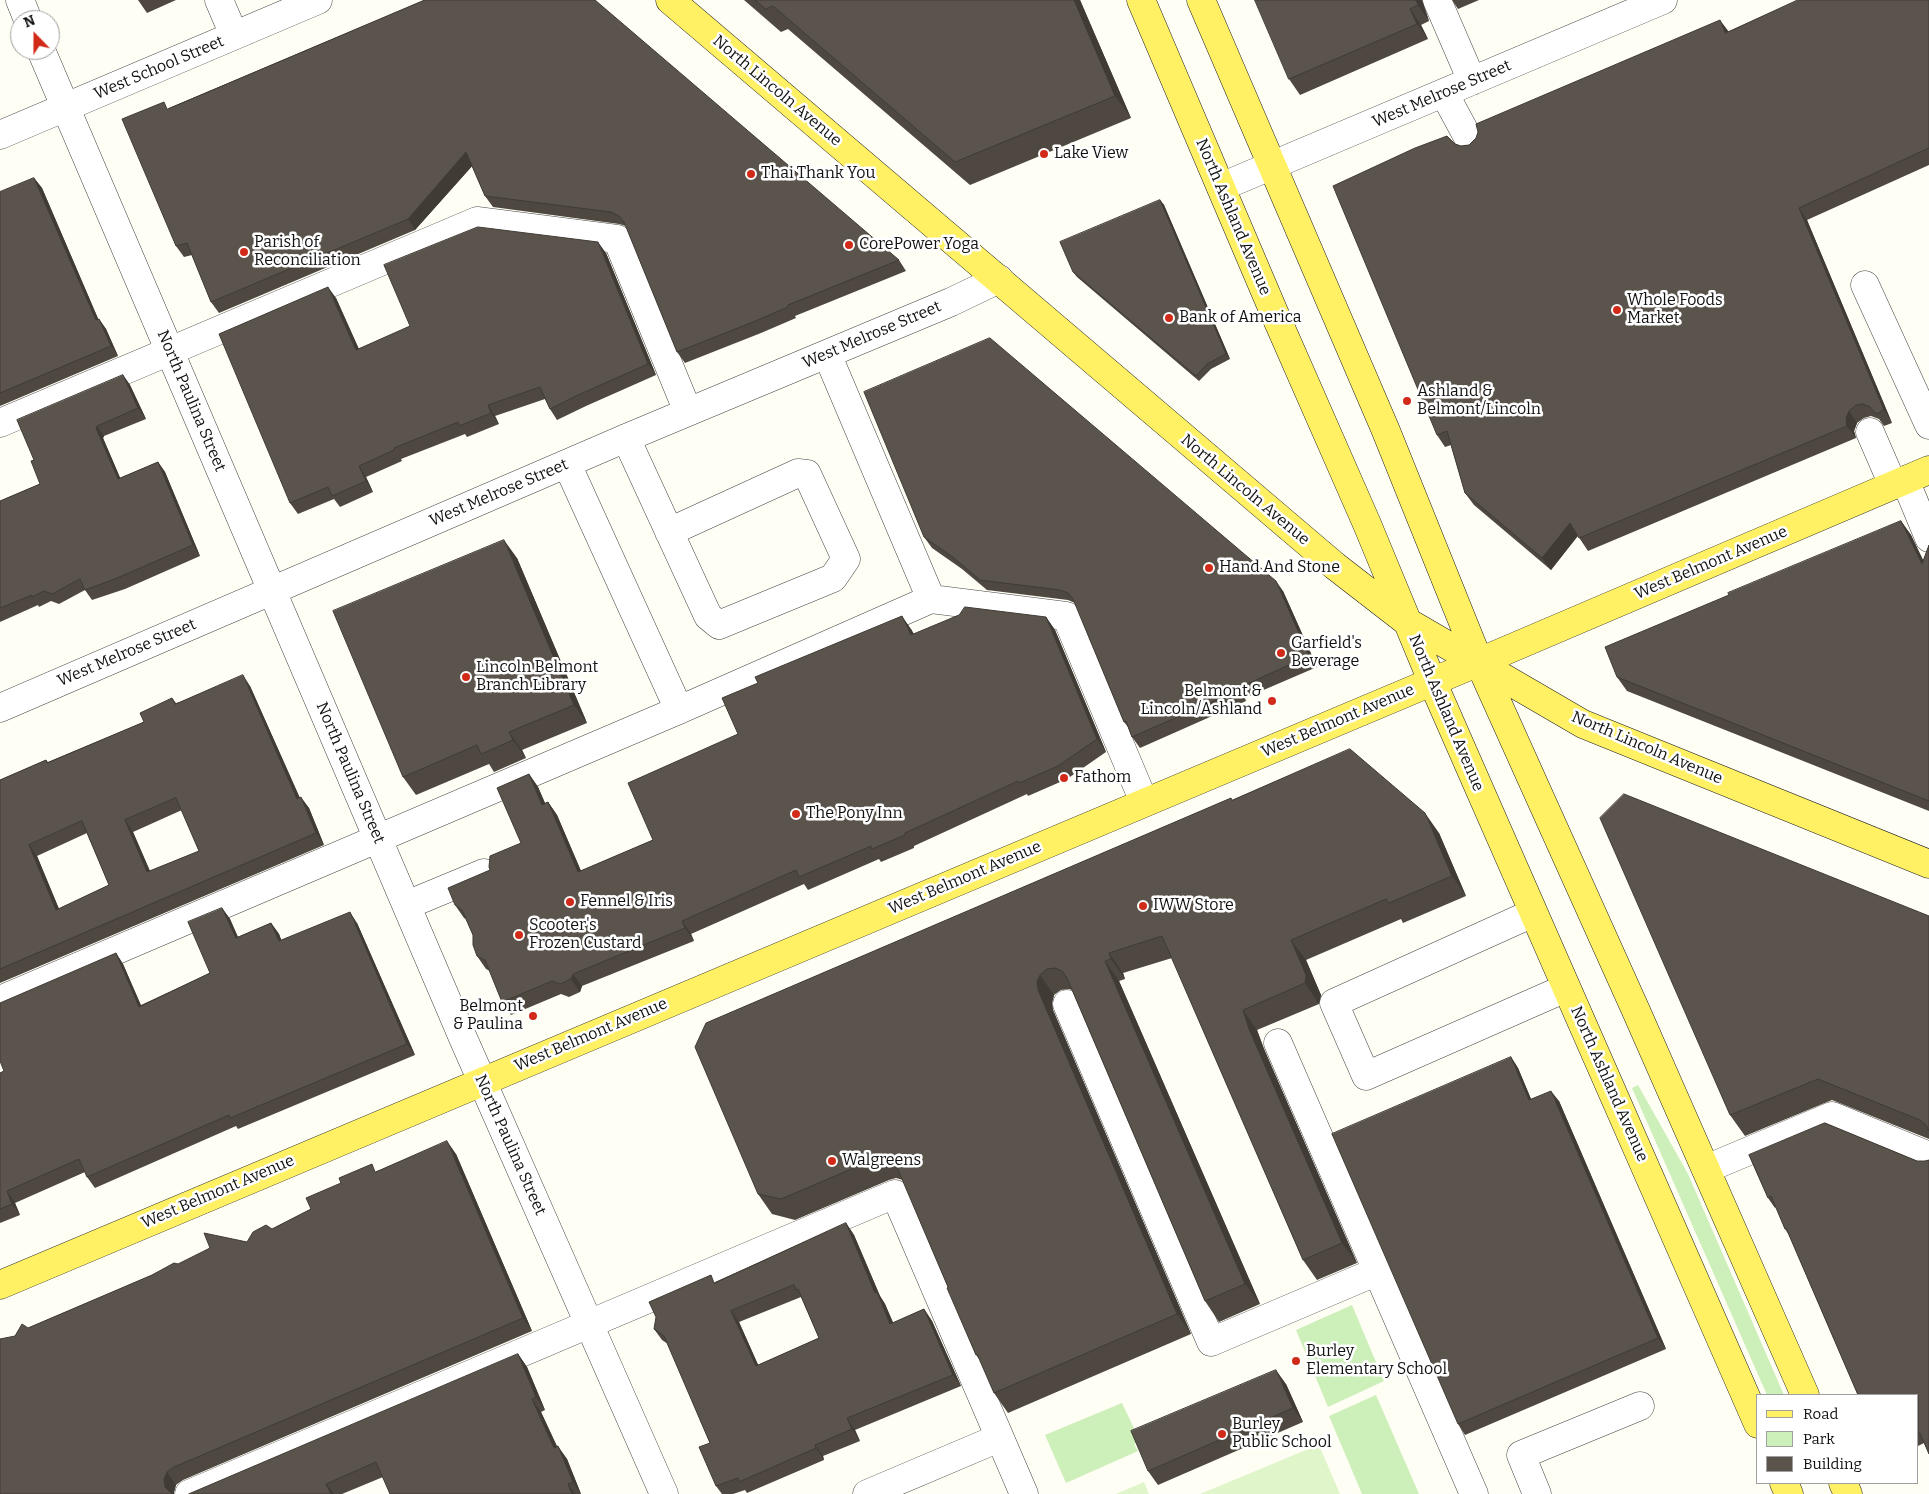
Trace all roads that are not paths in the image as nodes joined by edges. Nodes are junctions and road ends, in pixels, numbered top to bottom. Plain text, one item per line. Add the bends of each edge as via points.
1 (219, 0) edge
2 (318, 0) edge
3 (670, 0) edge
4 (1142, 0) edge
5 (1201, 0) edge
6 (1438, 0) edge
7 (1663, 0) edge
8 (234, 35) junction
9 (45, 60) edge
10 (1472, 81) junction
11 (1444, 93) junction
12 (66, 108) junction
13 (0, 135) edge
14 (1471, 143) edge
15 (1272, 166) junction
16 (1220, 187) junction
17 (999, 280) junction
18 (1865, 284) dead end
19 (170, 351) junction
20 (827, 354) junction
21 (688, 412) junction
22 (0, 423) edge
23 (1929, 426) edge
24 (1870, 432) dead end
25 (626, 438) junction
26 (566, 464) junction
27 (1909, 478) edge
28 (669, 532) junction
29 (1929, 538) edge
30 (272, 591) junction
31 (931, 599) junction
32 (1406, 621) junction
33 (1479, 662) junction
34 (1432, 681) junction
35 (0, 708) edge
36 (679, 710) junction
37 (1144, 802) junction
38 (379, 839) junction
39 (1929, 864) edge
40 (484, 873) edge
41 (407, 905) junction
42 (1533, 913) junction
43 (1566, 988) junction
44 (0, 1000) edge
45 (1067, 1004) edge
46 (1278, 1043) dead end
47 (482, 1081) junction
48 (1929, 1156) edge
49 (1706, 1169) junction
50 (1378, 1271) junction
51 (0, 1285) edge
52 (589, 1324) junction
53 (1805, 1394) edge
54 (1640, 1406) dead end
55 (1756, 1419) edge
56 (999, 1438) junction
57 (189, 1494) edge
58 (664, 1494) edge
59 (867, 1494) edge
60 (1024, 1494) edge
61 (1474, 1494) edge
62 (1537, 1494) edge

1 - 8 street
2 - 8 street, West School Street
3 - 17 main road, North Lincoln Avenue
4 - 16 main road, North Ashland Avenue
5 - 15 main road
6 - 10 street
7 - 10 street, West Melrose Street
8 - 12 street, West School Street
9 - 12 street, North Paulina Street
10 - 11 street, West Melrose Street
11 - 14 street
11 - 15 street, West Melrose Street
12 - 13 street, West School Street
12 - 19 street, North Paulina Street
15 - 16 street, West Melrose Street
15 - 33 main road via 1386,431
16 - 32 main road, North Ashland Avenue
17 - 20 street, West Melrose Street
17 - 32 main road, North Lincoln Avenue via 1335,566
18 - 23 street
19 - 21 street via 477,221 617,240
19 - 22 street
19 - 30 street, North Paulina Street
20 - 21 street, West Melrose Street
20 - 31 street
21 - 25 street, West Melrose Street
24 - 27 street
25 - 26 street, West Melrose Street
25 - 28 street
26 - 30 street, West Melrose Street
26 - 36 street
27 - 29 street
27 - 33 main road, West Belmont Avenue
28 - 28 street via 708,616 719,624 833,578 846,559 807,474 798,473
30 - 35 street, West Melrose Street
30 - 38 street, North Paulina Street
31 - 36 street
31 - 37 street via 1066,616
32 - 33 main road, North Lincoln Avenue
32 - 34 main road, North Ashland Avenue
33 - 34 main road, West Belmont Avenue
33 - 39 main road, North Lincoln Avenue via 1583,724
33 - 49 main road
34 - 37 main road, West Belmont Avenue
34 - 42 main road, North Ashland Avenue
36 - 38 street
37 - 47 main road, West Belmont Avenue
38 - 41 street, North Paulina Street
38 - 44 street
40 - 41 street
41 - 47 street, North Paulina Street
42 - 43 main road, North Ashland Avenue
42 - 43 street via 1334,1003 1362,1068 1366,1076
43 - 55 main road, North Ashland Avenue
45 - 50 street via 1211,1342
46 - 50 street
47 - 51 main road, West Belmont Avenue
47 - 52 street, North Paulina Street
48 - 49 street via 1832,1116
49 - 53 main road
50 - 61 street
52 - 56 street via 895,1194
52 - 57 street
52 - 58 street, North Paulina Street
54 - 62 street via 1521,1455
56 - 59 street
56 - 60 street

